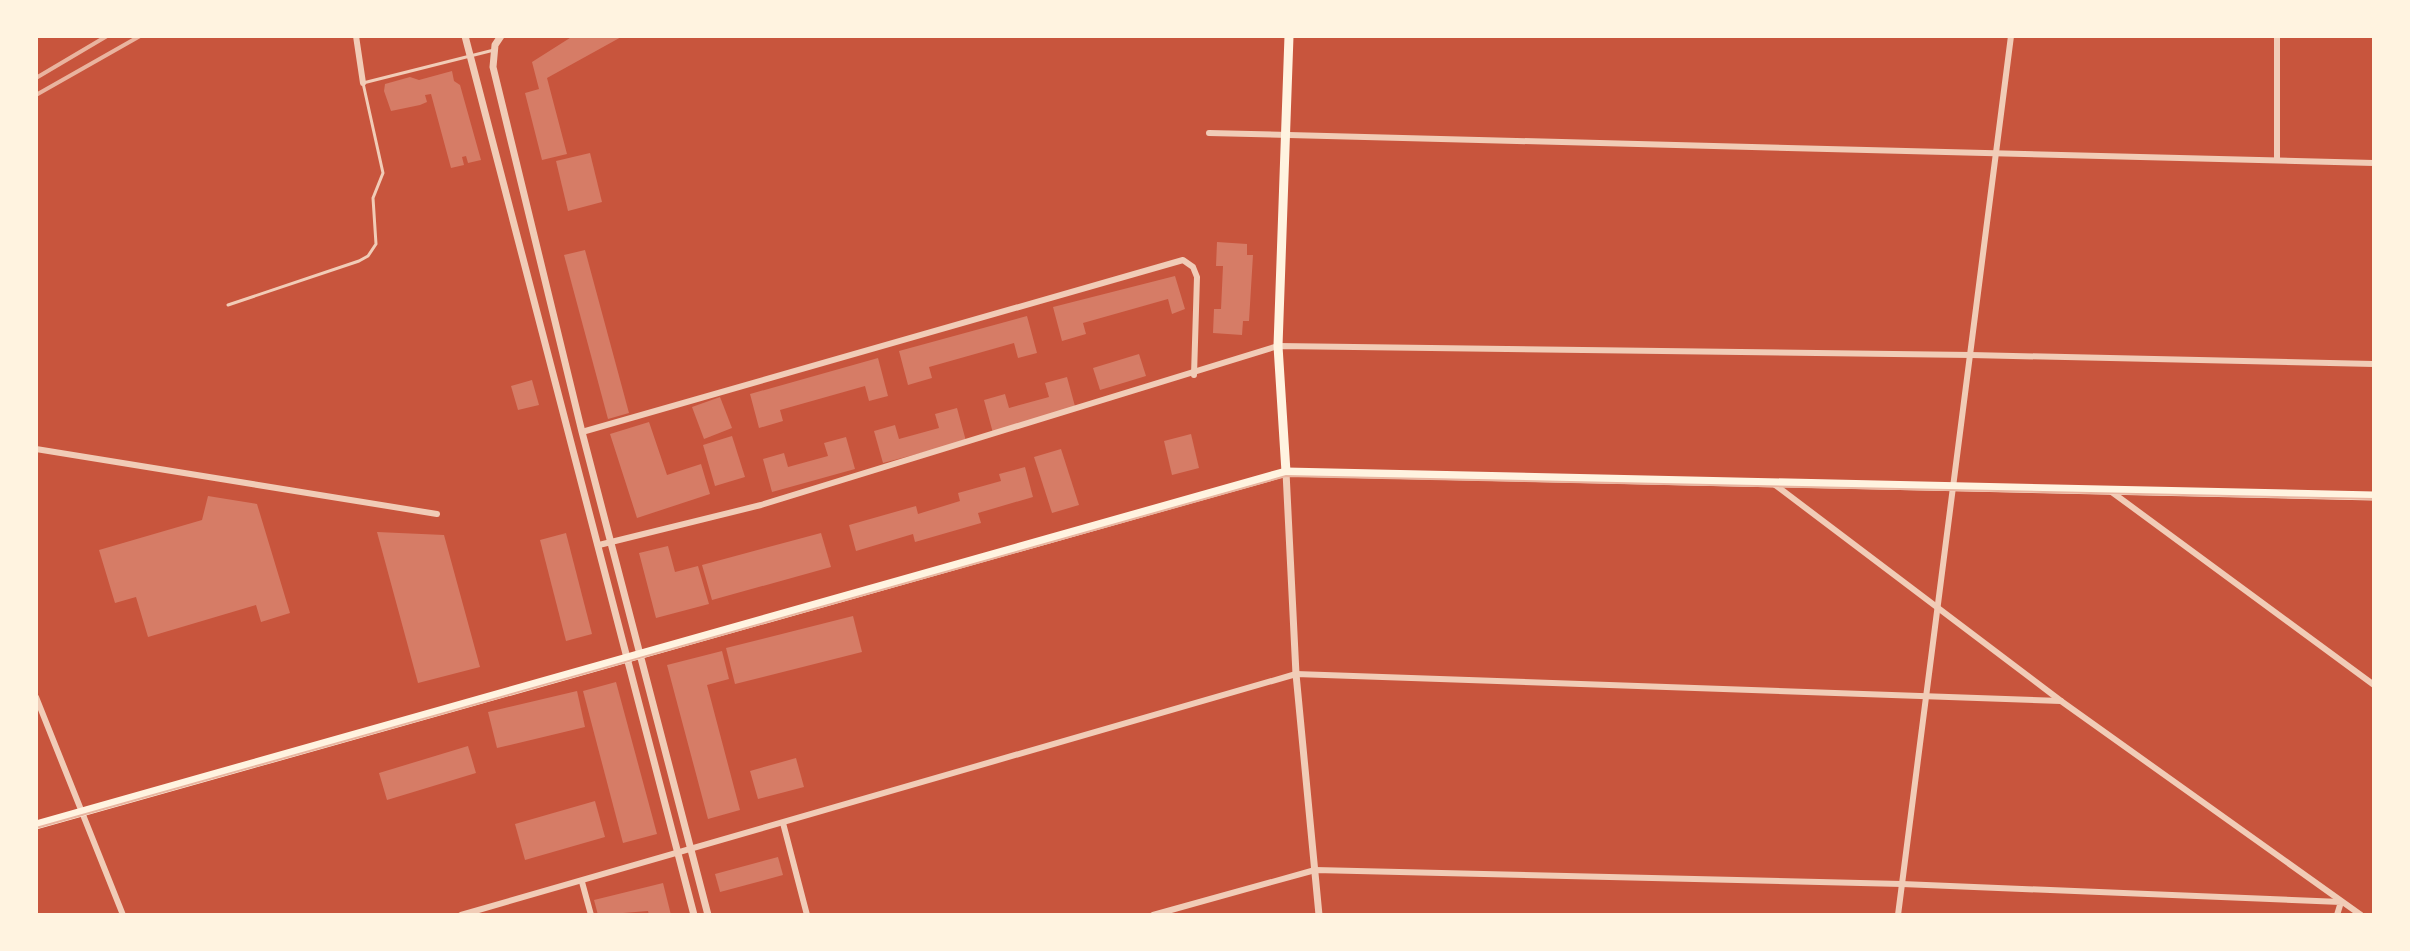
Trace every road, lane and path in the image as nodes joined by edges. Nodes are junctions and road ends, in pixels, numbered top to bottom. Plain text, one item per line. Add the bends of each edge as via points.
1 (356, 36) edge
2 (465, 36) edge
3 (501, 36) edge
4 (1289, 36) edge
5 (2011, 36) edge
6 (2277, 36) edge
7 (494, 50) junction
8 (469, 58) junction
9 (363, 83) junction
10 (1209, 133) dead end
11 (1284, 135) junction
12 (1998, 154) junction
13 (2277, 159) junction
14 (2374, 163) edge
15 (228, 305) dead end
16 (1278, 346) junction
17 (1971, 355) junction
18 (2374, 364) edge
19 (1194, 375) junction
20 (582, 432) junction
21 (36, 449) edge
22 (1286, 472) junction
23 (1771, 482) junction
24 (1953, 487) junction
25 (2109, 490) junction
26 (2374, 496) edge
27 (437, 514) dead end
28 (612, 542) junction
29 (599, 545) junction
30 (1939, 611) junction
31 (641, 653) junction
32 (628, 657) junction
33 (1296, 674) junction
34 (2374, 685) edge
35 (36, 697) edge
36 (1927, 699) junction
37 (2061, 701) junction
38 (82, 812) junction
39 (783, 823) junction
40 (36, 825) edge
41 (690, 848) junction
42 (678, 852) junction
43 (1315, 870) junction
44 (582, 882) junction
45 (1902, 884) junction
46 (2341, 902) junction
47 (123, 915) edge
48 (461, 915) edge
49 (591, 915) edge
50 (694, 915) edge
51 (708, 915) edge
52 (807, 915) edge
53 (1153, 915) edge
54 (1319, 915) edge
55 (1898, 915) edge
56 (2337, 915) edge
57 (2361, 915) edge

1 - 9 street
2 - 8 street
3 - 7 street
4 - 11 main road
5 - 12 street
6 - 13 street
7 - 8 lane
7 - 20 street via 493,67
8 - 9 lane
8 - 29 street
9 - 15 lane via 383,166 373,198 378,234 374,250 359,261
10 - 11 street
11 - 12 street
11 - 16 main road
12 - 13 street
12 - 17 street
13 - 14 street
16 - 17 street
16 - 19 street
16 - 22 main road
17 - 18 street
17 - 24 street
19 - 20 street via 1197,277 1183,260
19 - 28 street via 761,505
20 - 28 street
21 - 27 street
22 - 23 main road
22 - 31 main road
22 - 33 street
23 - 24 main road
23 - 30 street
24 - 25 main road
24 - 30 street
25 - 26 main road
25 - 34 street
28 - 29 street
28 - 31 street
29 - 32 street
30 - 36 street
30 - 37 street
31 - 32 main road
31 - 41 street
32 - 38 main road
32 - 42 street
33 - 36 street
33 - 39 street
33 - 43 street
35 - 38 street
36 - 37 street
36 - 45 street
37 - 46 street
38 - 40 main road
38 - 47 street
39 - 41 street
39 - 52 street
41 - 42 street
41 - 51 street
42 - 44 street
42 - 50 street
43 - 45 street
43 - 53 street
43 - 54 street
44 - 48 street
44 - 49 street
45 - 46 street
45 - 55 street
46 - 56 street
46 - 57 street

